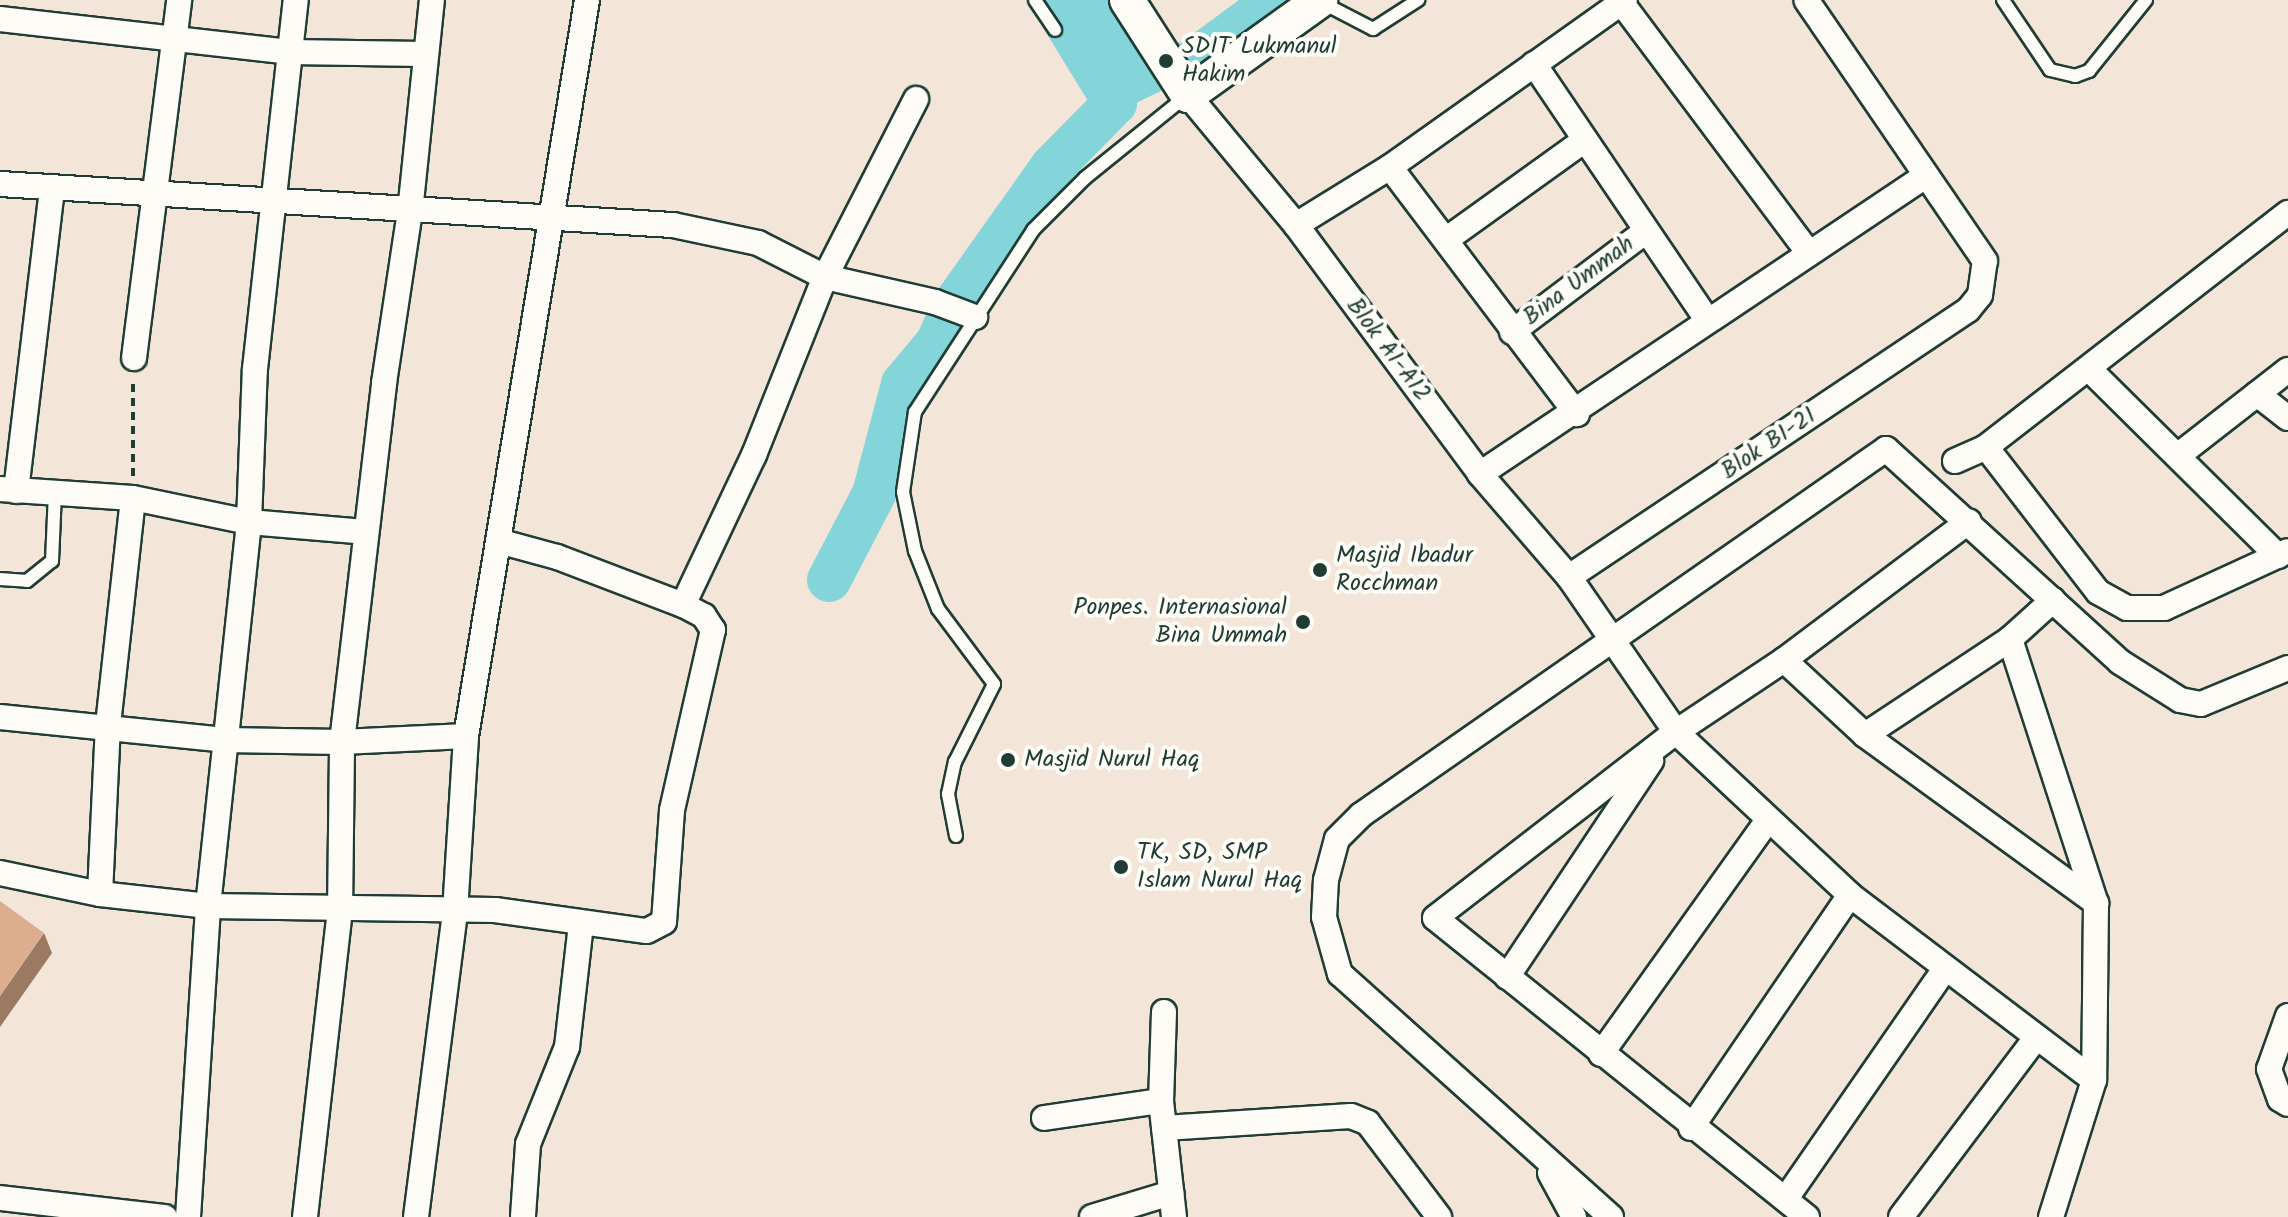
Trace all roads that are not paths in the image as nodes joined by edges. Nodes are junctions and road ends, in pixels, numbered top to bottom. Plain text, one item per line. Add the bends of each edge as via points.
1 (179, 0) edge
2 (296, 0) edge
3 (432, 0) edge
4 (587, 0) edge
5 (1035, 0) edge
6 (1127, 0) edge
7 (1320, 0) edge
8 (1418, 0) edge
9 (1806, 0) edge
10 (2003, 0) edge
11 (2146, 0) edge
12 (1623, 1) edge
13 (0, 19) edge
14 (1055, 30) dead end
15 (173, 37) junction
16 (289, 52) junction
17 (424, 54) junction
18 (1534, 64) junction
19 (1188, 95) junction
20 (916, 99) dead end
21 (1585, 140) junction
22 (1390, 167) junction
23 (1924, 177) junction
24 (0, 184) edge
25 (52, 187) junction
26 (155, 192) junction
27 (273, 204) junction
28 (410, 212) junction
29 (2288, 213) edge
30 (552, 215) junction
31 (1296, 225) junction
32 (1646, 231) junction
33 (1447, 239) junction
34 (1807, 251) junction
35 (825, 277) junction
36 (968, 314) junction
37 (1708, 321) junction
38 (1512, 332) junction
39 (134, 358) road end
40 (2089, 369) junction
41 (2288, 370) edge
42 (2257, 394) junction
43 (1577, 414) junction
44 (2288, 418) edge
45 (1986, 447) junction
46 (2180, 454) junction
47 (1955, 461) dead end
48 (1480, 474) junction
49 (8, 490) edge
50 (55, 493) junction
51 (133, 498) junction
52 (1969, 521) junction
53 (249, 522) junction
54 (365, 532) junction
55 (502, 542) junction
56 (2283, 553) edge
57 (1569, 577) junction
58 (0, 579) edge
59 (2053, 600) junction
60 (683, 605) junction
61 (1611, 637) junction
62 (2010, 639) junction
63 (1784, 660) junction
64 (2288, 668) edge
65 (0, 717) edge
66 (108, 725) junction
67 (1865, 735) junction
68 (466, 736) junction
69 (1670, 737) junction
70 (225, 740) junction
71 (342, 742) junction
72 (1768, 820) junction
73 (956, 836) dead end
74 (0, 873) edge
75 (100, 894) junction
76 (1850, 895) junction
77 (2096, 903) junction
78 (208, 906) junction
79 (340, 912) junction
80 (455, 912) junction
81 (581, 925) junction
82 (1945, 969) junction
83 (1507, 977) junction
84 (1164, 1012) dead end
85 (2288, 1016) edge
86 (2036, 1038) junction
87 (1601, 1054) junction
88 (2094, 1080) junction
89 (1161, 1101) junction
90 (2288, 1104) edge
91 (1044, 1118) dead end
92 (1164, 1128) junction
93 (1691, 1128) junction
94 (1539, 1154) junction
95 (1787, 1197) junction
96 (0, 1198) edge
97 (1172, 1205) edge
98 (523, 1216) edge
99 (165, 1217) edge
100 (188, 1217) edge
101 (305, 1217) edge
102 (416, 1217) edge
103 (1092, 1217) edge
104 (1439, 1217) edge
105 (1574, 1217) edge
106 (1611, 1217) edge
107 (1807, 1217) edge
108 (1901, 1217) edge
109 (2051, 1217) edge

1 - 15 street
2 - 16 street
3 - 17 street
4 - 30 street
5 - 14 lane
6 - 19 street
7 - 8 lane via 1373,29
7 - 19 street
9 - 23 street
10 - 11 lane via 2050,70 2075,76 2089,71
12 - 18 street
12 - 34 street
13 - 15 street
15 - 16 street
15 - 26 street
16 - 17 street
16 - 27 street
17 - 28 street
18 - 21 street
18 - 22 street
19 - 31 street, Blok A1-A12
19 - 36 lane via 1085,178 1033,230
20 - 35 street
21 - 32 street
21 - 33 street
22 - 31 street
22 - 33 street
23 - 34 street
23 - 57 street, Blok B1-21 via 1985,261 1980,295 1968,310
24 - 25 street
25 - 26 street
25 - 49 street
26 - 27 street
26 - 39 street
27 - 28 street
27 - 53 street via 255,369
28 - 30 street
28 - 54 street
29 - 40 street
30 - 35 street via 673,225 758,243
30 - 55 street
31 - 48 street, Blok A1-A12
32 - 37 street
32 - 38 street, Bina Ummah
33 - 38 street
34 - 37 street
35 - 36 street
35 - 60 street via 754,455
36 - 73 lane via 915,412 903,492 915,551 938,609 994,684 955,762 948,794
37 - 43 street
38 - 43 street
40 - 45 street
40 - 46 street
41 - 42 street
42 - 44 street
42 - 46 street
43 - 48 street
45 - 47 street
45 - 56 street via 2098,592 2127,608 2164,608
46 - 56 street
48 - 57 street, Blok A1-A12
49 - 50 street
50 - 51 street
50 - 58 lane via 52,561 27,581
51 - 53 street
51 - 66 street
52 - 59 street
52 - 61 street via 1886,449
52 - 63 street
53 - 54 street
53 - 70 street
54 - 71 street
55 - 60 street
55 - 68 street
57 - 61 street, Blok A1-A12
59 - 62 street
59 - 64 street via 2120,662 2180,700 2201,704
60 - 81 street via 704,616 713,630 672,810 664,922 647,931
61 - 69 street, Blok A1-A12
61 - 94 street via 1361,815 1337,839 1326,880 1324,917 1340,974
62 - 67 street
62 - 77 street
63 - 67 street
63 - 69 street
65 - 66 street
66 - 70 street
66 - 75 street
67 - 77 street
68 - 71 street
68 - 80 street
69 - 72 street, Blok A1-A12
69 - 83 street
69 - 83 street via 1435,918
70 - 71 street
70 - 78 street
71 - 79 street
72 - 76 street, Blok A1-A12
72 - 87 street
74 - 75 street
75 - 78 street
76 - 82 street, Blok A1-A12
76 - 93 street
77 - 88 street
78 - 79 street
78 - 100 street
79 - 80 street
79 - 101 street
80 - 81 street via 495,910
80 - 102 street
81 - 98 street via 567,1047 528,1144
82 - 86 street, Blok A1-A12
82 - 95 street
83 - 87 street
84 - 89 street
85 - 90 street via 2269,1069 2280,1099
86 - 88 street, Blok A1-A12
86 - 108 street
87 - 93 street
88 - 109 street
89 - 91 street
89 - 92 street
92 - 97 street
92 - 104 street via 1351,1116 1368,1123
93 - 95 street
94 - 105 street
94 - 106 street
95 - 107 street
96 - 99 street
97 - 103 street

